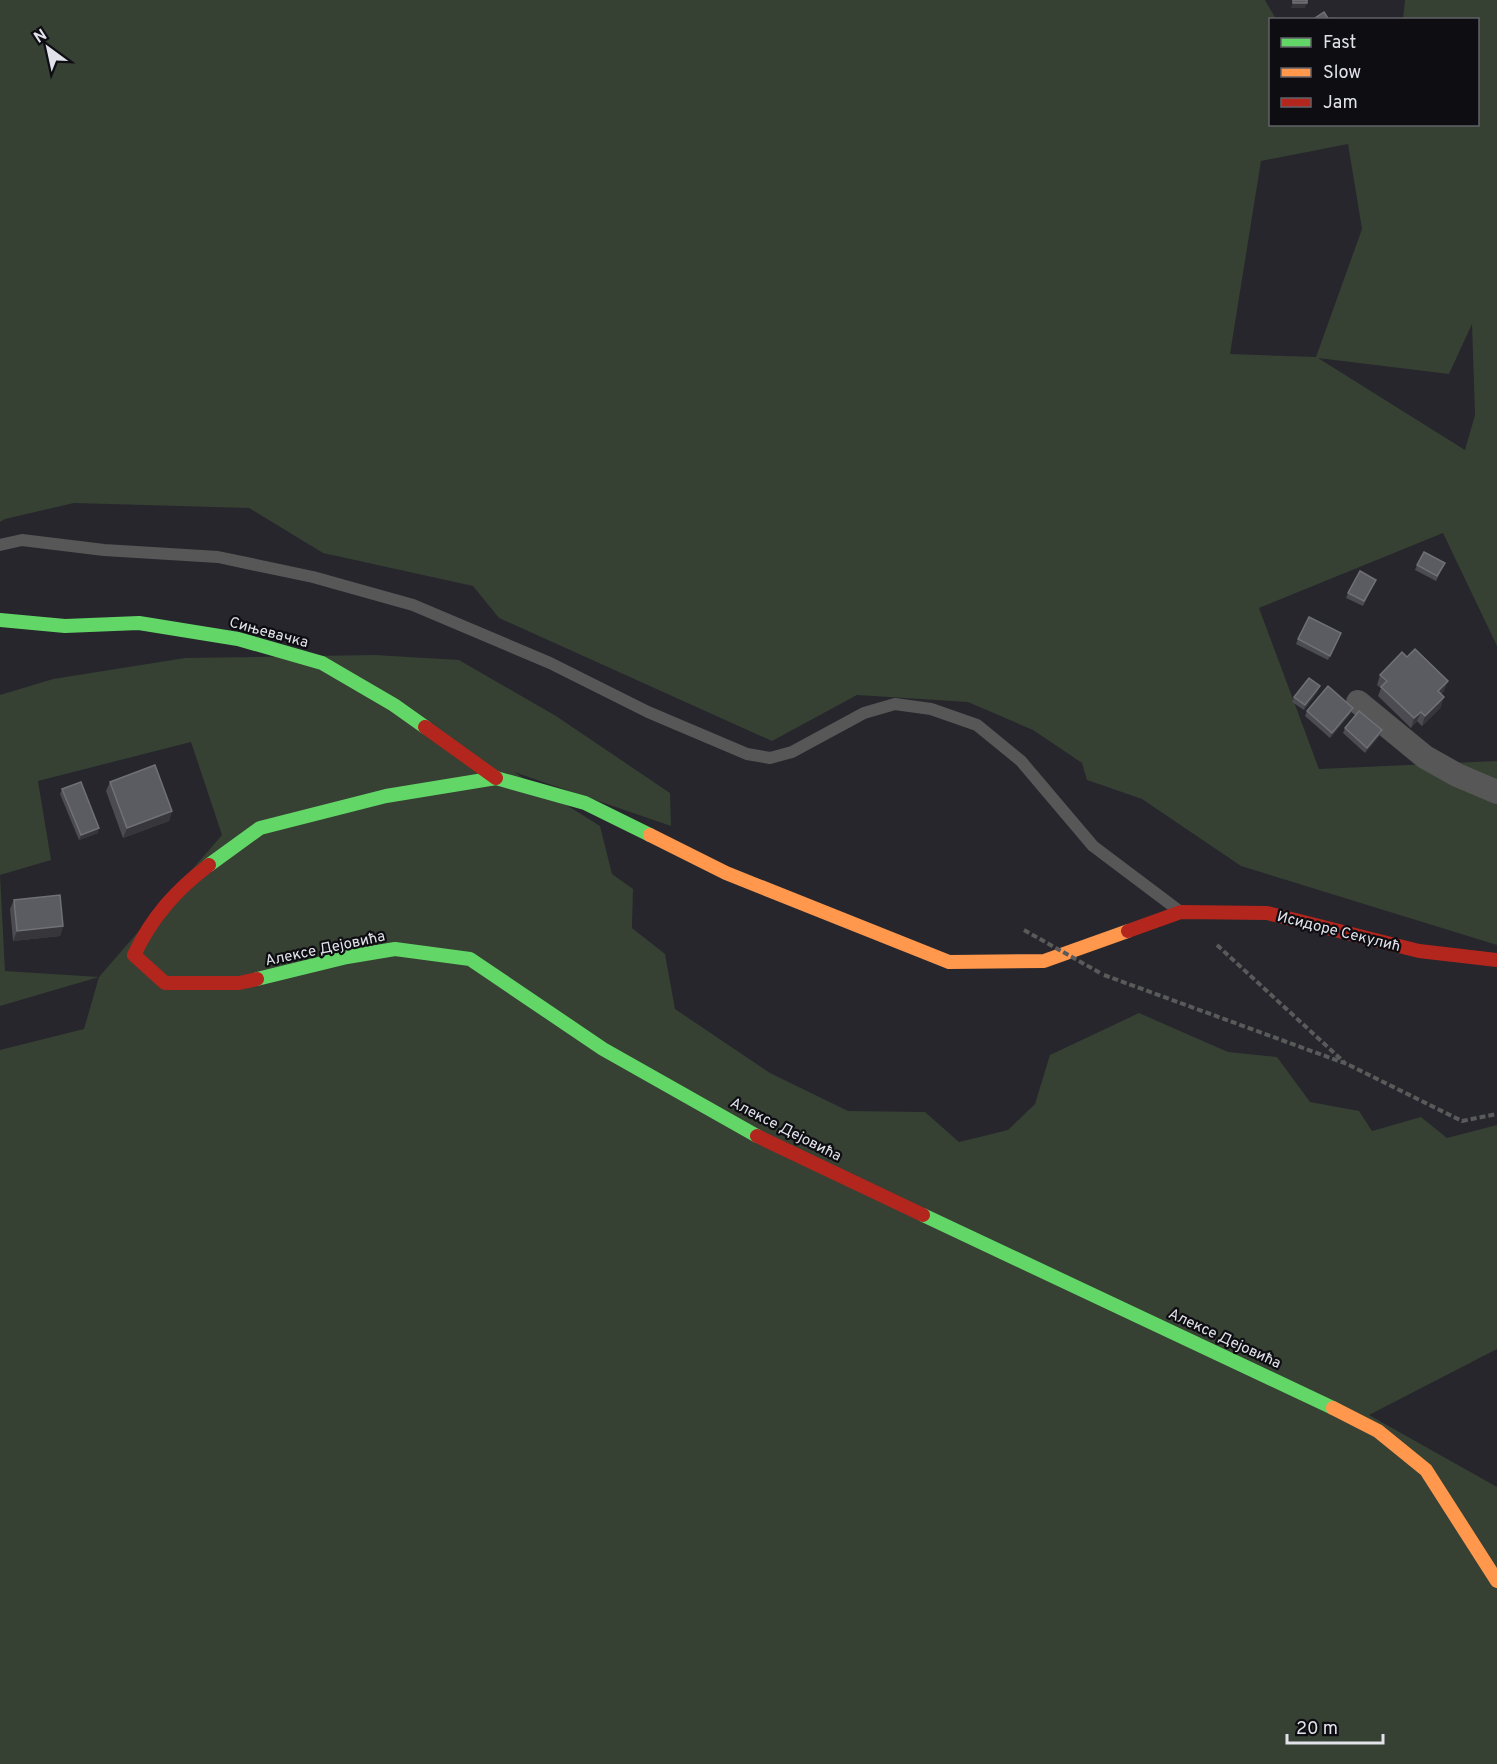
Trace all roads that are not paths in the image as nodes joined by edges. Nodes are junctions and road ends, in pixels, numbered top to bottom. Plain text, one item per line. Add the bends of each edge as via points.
1 (0, 545) edge
2 (0, 620) edge
3 (1358, 702) dead end
4 (496, 778) junction
5 (1497, 792) edge
6 (1181, 912) junction
7 (1497, 960) edge
8 (1497, 1581) edge

1 - 6 lane via 22,540 218,557 313,577 413,605 747,754 770,758 792,752 864,713 895,704 931,709 986,732 1021,761 1093,846
2 - 4 street, Сињевачка via 64,626 139,623 238,639 322,663 394,705
3 - 5 street via 1425,757 1457,776
4 - 6 street, Алексе Дејовића via 585,803 726,873 949,962 1044,961
4 - 8 street, Алексе Дејовића via 386,796 260,828 181,886 147,927 134,955 165,983 239,984 395,949 470,959 603,1049 762,1138 1378,1431 1426,1470
6 - 7 street, Исидоре Секулић via 1267,913 1419,951

